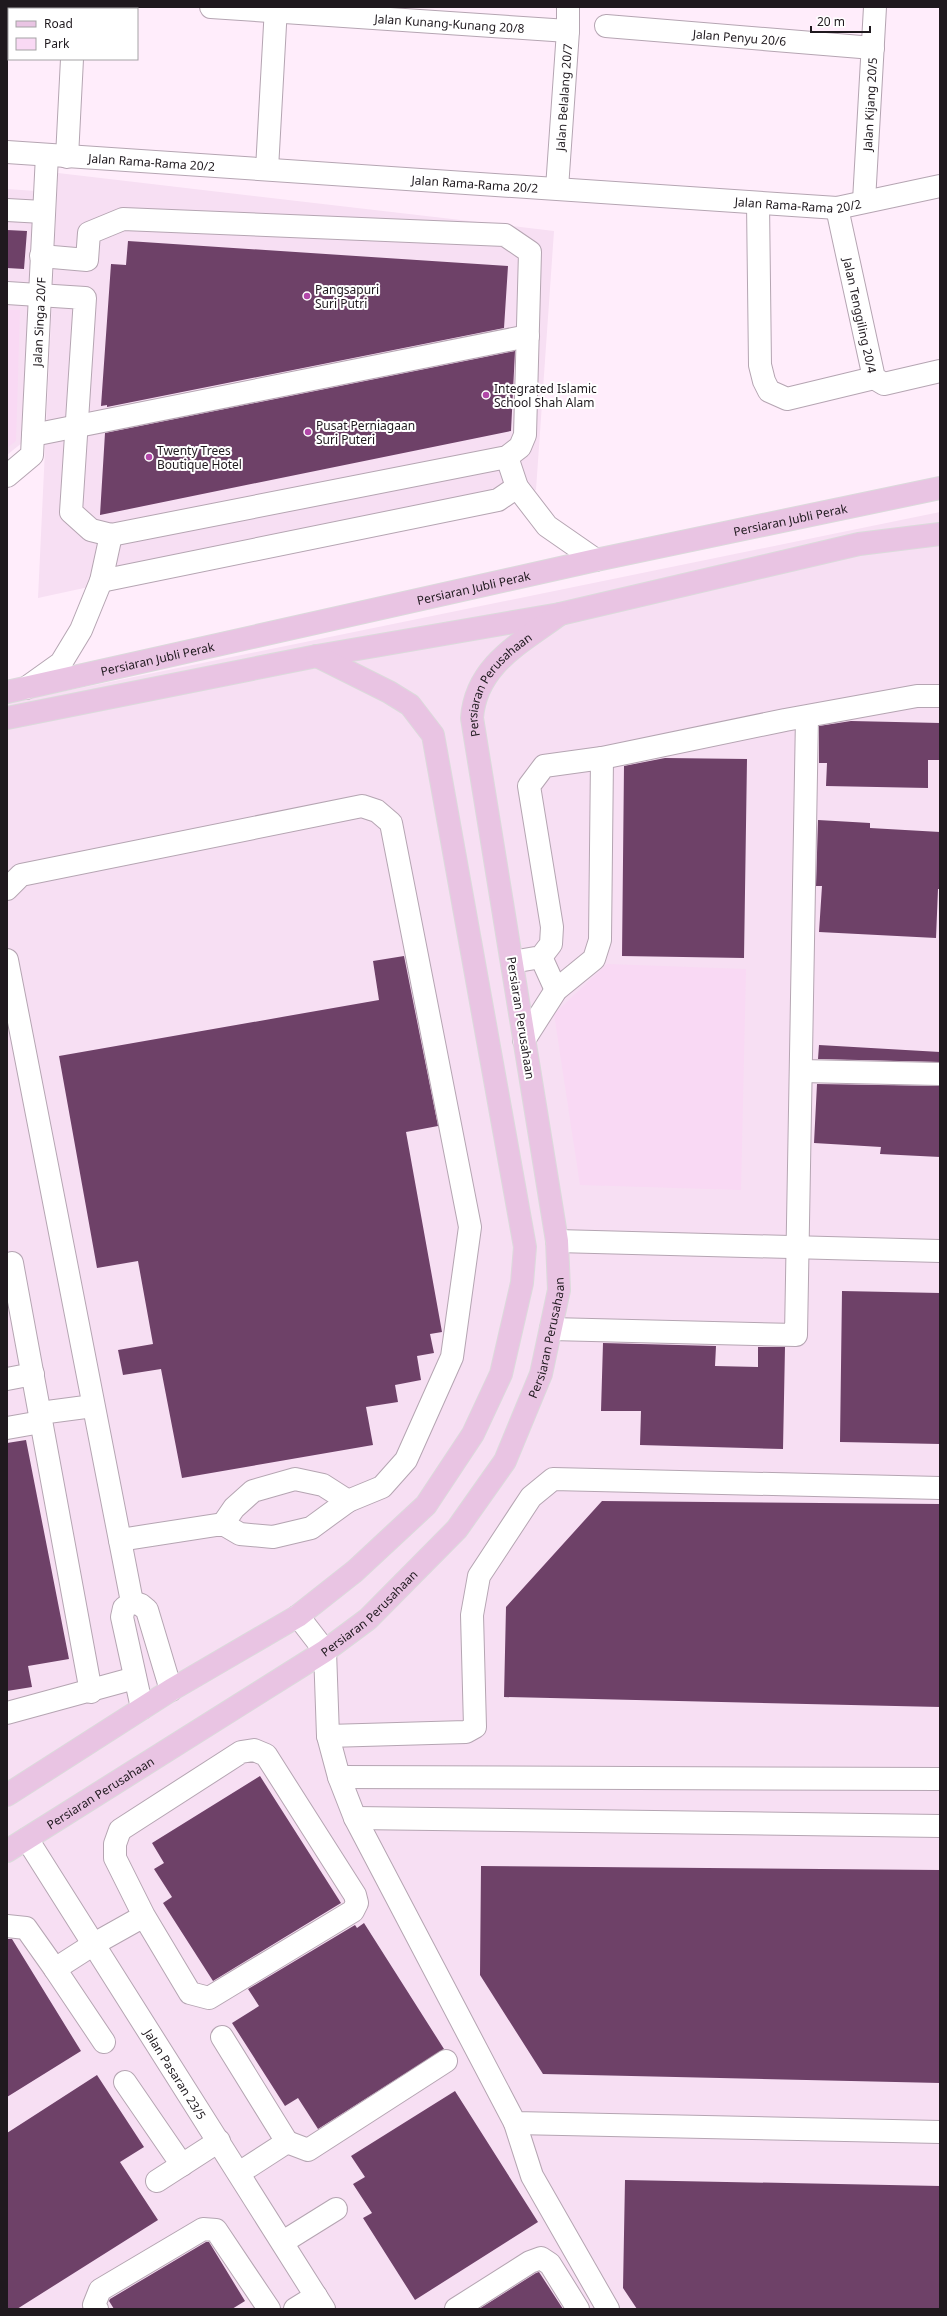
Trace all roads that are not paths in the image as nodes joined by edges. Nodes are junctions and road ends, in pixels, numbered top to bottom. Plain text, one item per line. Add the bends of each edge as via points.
1 (211, 7) edge
2 (568, 7) edge
3 (875, 7) edge
4 (276, 9) edge
5 (606, 26) dead end
6 (568, 31) junction
7 (873, 48) junction
8 (72, 60) edge
9 (7, 152) edge
10 (57, 156) junction
11 (267, 169) junction
12 (940, 186) edge
13 (557, 188) junction
14 (864, 201) junction
15 (758, 203) junction
16 (836, 208) junction
17 (7, 210) edge
18 (43, 212) junction
19 (42, 256) junction
20 (7, 294) edge
21 (40, 296) junction
22 (528, 336) junction
23 (940, 371) edge
24 (874, 378) junction
25 (76, 428) junction
26 (34, 436) junction
27 (507, 457) junction
28 (7, 476) edge
29 (517, 487) junction
30 (940, 488) edge
31 (940, 534) edge
32 (111, 535) junction
33 (596, 560) junction
34 (101, 581) junction
35 (560, 614) junction
36 (317, 656) junction
37 (16, 690) edge
38 (940, 696) edge
39 (807, 717) junction
40 (7, 718) edge
41 (602, 758) junction
42 (7, 889) edge
43 (541, 957) junction
44 (7, 960) edge
45 (512, 962) junction
46 (556, 990) junction
47 (524, 1040) junction
48 (800, 1071) junction
49 (940, 1074) edge
50 (557, 1241) junction
51 (797, 1246) junction
52 (940, 1250) edge
53 (11, 1274) edge
54 (15, 1328) edge
55 (550, 1329) junction
56 (32, 1374) junction
57 (7, 1379) edge
58 (93, 1406) junction
59 (40, 1418) junction
60 (7, 1428) edge
61 (940, 1488) edge
62 (348, 1501) junction
63 (223, 1524) junction
64 (120, 1540) junction
65 (132, 1602) junction
66 (298, 1616) junction
67 (325, 1651) junction
68 (135, 1678) junction
69 (171, 1690) junction
70 (91, 1692) junction
71 (142, 1708) junction
72 (7, 1713) edge
73 (328, 1736) junction
74 (339, 1778) junction
75 (940, 1779) edge
76 (7, 1795) edge
77 (355, 1818) junction
78 (940, 1826) edge
79 (27, 1839) junction
80 (7, 1851) edge
81 (144, 1916) junction
82 (7, 1926) edge
83 (94, 1944) junction
84 (55, 1969) junction
85 (222, 2037) dead end
86 (104, 2042) dead end
87 (446, 2061) dead end
88 (125, 2082) dead end
89 (515, 2123) junction
90 (940, 2132) edge
91 (218, 2141) junction
92 (287, 2142) junction
93 (182, 2165) junction
94 (239, 2173) junction
95 (157, 2181) dead end
96 (336, 2209) dead end
97 (283, 2242) junction
98 (320, 2302) edge
99 (97, 2309) edge
100 (269, 2309) edge
101 (295, 2309) edge
102 (456, 2309) edge
103 (578, 2309) edge
104 (608, 2309) edge

1 - 4 street, Jalan Kunang-Kunang 20/8
2 - 6 street, Jalan Belalang 20/7
3 - 7 street, Jalan Kijang 20/5
4 - 6 street, Jalan Kunang-Kunang 20/8
4 - 11 street
5 - 7 street, Jalan Penyu 20/6
6 - 13 street, Jalan Belalang 20/7
7 - 14 street, Jalan Kijang 20/5
8 - 10 street, Jalan Singa 20/F
9 - 10 street, Jalan Rama-Rama 20/2
10 - 11 street, Jalan Rama-Rama 20/2
10 - 18 street, Jalan Singa 20/F
11 - 13 street, Jalan Rama-Rama 20/2
12 - 14 street, Jalan Rama-Rama 20/2
13 - 15 street, Jalan Rama-Rama 20/2
14 - 16 street, Jalan Rama-Rama 20/2
15 - 16 street, Jalan Rama-Rama 20/2
15 - 24 street via 760,365 769,391 787,399
16 - 24 street, Jalan Tenggiling 20/4
17 - 18 street
18 - 19 street, Jalan Singa 20/F
19 - 21 street, Jalan Singa 20/F
19 - 22 street via 87,260 89,233 123,219 505,235 530,252
20 - 21 street
21 - 25 street via 85,298
21 - 26 street, Jalan Singa 20/F
22 - 25 street
22 - 27 street via 525,434 520,447
23 - 24 street, Jalan Tenggiling 20/4 via 884,384
25 - 26 street
25 - 32 street via 71,512 91,530
26 - 28 street, Jalan Singa 20/F via 32,455
27 - 29 street
27 - 32 street
29 - 33 street via 547,526
29 - 34 street via 498,500
30 - 33 main road, Persiaran Jubli Perak
31 - 35 main road via 859,544
32 - 34 street
33 - 37 main road, Persiaran Jubli Perak
34 - 37 street via 81,630 61,663
35 - 36 main road
35 - 45 main road, Persiaran Perusahaan via 501,658 482,680 473,702 472,718
36 - 40 main road
36 - 66 main road via 410,705 433,735 525,1247 522,1283 501,1374 473,1434 426,1505 355,1571
38 - 39 street via 917,696
39 - 41 street
39 - 48 street
41 - 43 street via 544,766 529,786 552,927 552,944
41 - 46 street via 600,940 594,958
42 - 62 street via 20,875 362,806 376,811 391,823 470,1227 452,1357 406,1460 382,1487
43 - 45 street
43 - 46 street
44 - 58 street
45 - 47 main road, Persiaran Perusahaan
46 - 47 street
47 - 50 main road, Persiaran Perusahaan
48 - 49 street
48 - 51 street
50 - 51 street
50 - 55 main road, Persiaran Perusahaan via 559,1290
51 - 52 street
51 - 55 street via 796,1335
53 - 54 street
54 - 56 street
55 - 67 main road, Persiaran Perusahaan via 541,1374 505,1461 457,1529 368,1619
56 - 57 street
56 - 59 street
58 - 59 street
58 - 64 street
59 - 60 street
59 - 70 street
61 - 73 street via 553,1479 531,1497 479,1576 472,1615 474,1727 466,1732
62 - 63 street via 311,1528 273,1537 240,1534
62 - 63 street via 323,1485 295,1479 253,1491 234,1508
63 - 64 street
64 - 65 street
65 - 68 street via 124,1608 122,1617
65 - 69 street via 142,1605 147,1610
66 - 67 street
66 - 69 main road
67 - 73 street
67 - 79 main road, Persiaran Perusahaan
68 - 70 street
68 - 71 street
69 - 71 main road
70 - 72 street
71 - 76 main road
73 - 74 street
74 - 75 street
74 - 77 street
77 - 78 street
77 - 89 street
79 - 80 main road, Persiaran Perusahaan
79 - 83 street, Jalan Pasaran 23/5
81 - 81 street via 115,1858 115,1844 120,1830 241,1752 254,1750 266,1755 355,1895 357,1903 353,1911 209,1998 190,1993
81 - 83 street
82 - 84 street via 26,1928
83 - 84 street
83 - 91 street, Jalan Pasaran 23/5
84 - 86 street
85 - 92 street
87 - 92 street via 308,2150
88 - 93 street
89 - 90 street
89 - 104 street via 532,2176
91 - 93 street
91 - 94 street, Jalan Pasaran 23/5
92 - 94 street
93 - 95 street
94 - 97 street, Jalan Pasaran 23/5
96 - 97 street
97 - 98 street, Jalan Pasaran 23/5
98 - 101 street
99 - 100 street via 94,2305 100,2290 203,2229 216,2230
102 - 103 street via 530,2262 541,2258 550,2264

